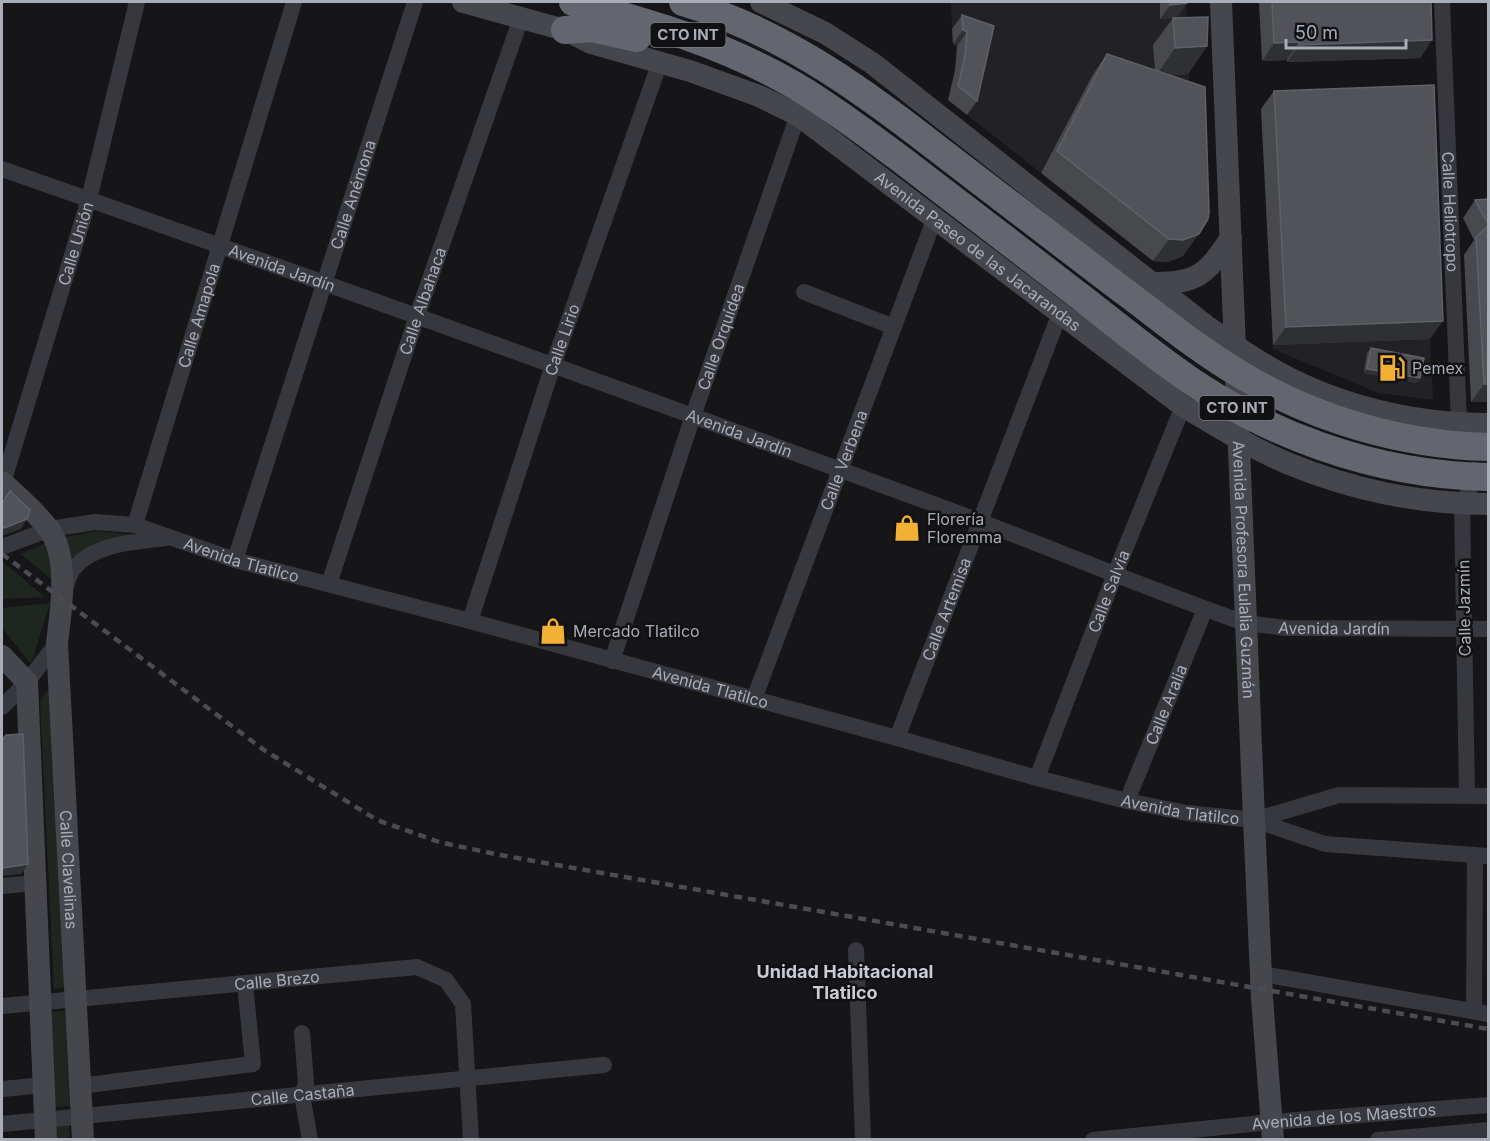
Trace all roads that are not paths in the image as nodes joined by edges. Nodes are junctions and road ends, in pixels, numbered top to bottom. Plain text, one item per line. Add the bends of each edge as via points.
1 (137, 2) edge
2 (294, 2) edge
3 (415, 2) edge
4 (463, 2) edge
5 (573, 2) edge
6 (761, 2) edge
7 (1221, 2) edge
8 (1442, 2) edge
9 (692, 3) edge
10 (521, 18) junction
11 (565, 30) junction
12 (693, 37) junction
13 (660, 62) junction
14 (798, 115) junction
15 (2, 169) edge
16 (89, 200) junction
17 (934, 220) junction
18 (1081, 227) junction
19 (1231, 238) junction
20 (220, 245) junction
21 (324, 282) junction
22 (1151, 283) junction
23 (804, 292) dead end
24 (1031, 292) junction
25 (1060, 313) junction
26 (417, 316) junction
27 (894, 327) junction
28 (1235, 345) junction
29 (553, 365) junction
30 (1183, 406) junction
31 (693, 416) junction
32 (1477, 430) edge
33 (1239, 440) junction
34 (840, 470) junction
35 (1488, 477) edge
36 (2, 482) edge
37 (1462, 504) junction
38 (1488, 504) edge
39 (980, 521) junction
40 (135, 525) junction
41 (50, 529) junction
42 (170, 537) junction
43 (2, 547) edge
44 (235, 560) junction
45 (1115, 574) junction
46 (329, 584) junction
47 (62, 598) junction
48 (1205, 609) junction
49 (470, 621) junction
50 (1245, 623) junction
51 (1464, 628) junction
52 (1488, 628) edge
53 (57, 643) junction
54 (2, 656) edge
55 (612, 661) junction
56 (27, 682) junction
57 (754, 699) junction
58 (2, 707) edge
59 (897, 738) junction
60 (1036, 778) junction
61 (1467, 795) junction
62 (1488, 796) edge
63 (1127, 801) junction
64 (1254, 820) junction
65 (1482, 856) edge
66 (35, 883) junction
67 (2, 886) edge
68 (856, 950) dead end
69 (1262, 974) junction
70 (244, 984) junction
71 (76, 999) junction
72 (40, 1003) junction
73 (2, 1006) edge
74 (1481, 1013) edge
75 (302, 1033) dead end
76 (604, 1065) dead end
77 (467, 1077) junction
78 (44, 1085) junction
79 (80, 1086) junction
80 (2, 1089) edge
81 (302, 1095) junction
82 (1488, 1105) edge
83 (81, 1115) junction
84 (2, 1124) edge
85 (46, 1130) edge
86 (1488, 1130) edge
87 (1273, 1131) edge
88 (83, 1140) edge
89 (310, 1140) edge
90 (471, 1140) edge
91 (863, 1140) edge
92 (1093, 1140) edge
93 (1378, 1140) edge

1 - 16 street, Calle Unión
2 - 20 street, Calle Amapola
3 - 21 street, Calle Anémona
4 - 10 main road, Avenida Paseo de las Jacarandas / CTO INT
5 - 12 highway, CTO INT
6 - 18 main road, CTO INT via 825,33 872,63
7 - 19 main road, Avenida Profesora Eulalia Guzmán
8 - 32 street, Calle Heliotropo
9 - 32 highway, CTO INT via 732,19 838,75 1211,356 1270,392 1360,426 1441,444
10 - 11 main road, Avenida Paseo de las Jacarandas / CTO INT
10 - 26 street, Calle Albahaca
11 - 12 highway via 592,28 656,43
11 - 13 main road, Avenida Paseo de las Jacarandas / CTO INT via 591,43
12 - 35 highway, CTO INT via 797,86 1206,391 1319,446 1413,470
13 - 14 main road, Avenida Paseo de las Jacarandas / CTO INT via 759,96
13 - 29 street, Calle Lirio
14 - 17 main road, Avenida Paseo de las Jacarandas / CTO INT
14 - 31 street, Calle Orquídea
15 - 16 street, Avenida Jardín
16 - 20 street, Avenida Jardín
16 - 36 street, Calle Unión
17 - 24 main road, Avenida Paseo de las Jacarandas / CTO INT
17 - 27 street, Calle Verbena
18 - 22 main road, CTO INT
18 - 24 main road
19 - 22 main road via 1198,275 1187,281
19 - 28 main road, Avenida Profesora Eulalia Guzmán
20 - 21 street, Avenida Jardín
20 - 40 street, Calle Amapola
21 - 26 street, Avenida Jardín
21 - 44 street, Calle Anémona
22 - 28 main road, CTO INT
23 - 27 street
24 - 25 main road, Avenida Paseo de las Jacarandas / CTO INT
25 - 30 main road, Avenida Paseo de las Jacarandas / CTO INT
25 - 39 street, Calle Artemisa
26 - 29 street, Avenida Jardín
26 - 46 street, Calle Albahaca
27 - 34 street, Calle Verbena
28 - 32 main road, CTO INT via 1329,396
28 - 33 main road, Avenida Profesora Eulalia Guzmán
29 - 31 street, Avenida Jardín
29 - 49 street, Calle Lirio
30 - 33 main road, Avenida Paseo de las Jacarandas / CTO INT
30 - 45 street, Calle Salvia
31 - 34 street, Avenida Jardín
31 - 55 street, Calle Orquídea
32 - 37 street, Calle Jazmín via 1476,476
33 - 37 main road, Avenida Paseo de las Jacarandas / CTO INT via 1288,463 1358,486
33 - 50 main road, Avenida Profesora Eulalia Guzmán
34 - 39 street, Avenida Jardín
34 - 57 street, Calle Verbena
36 - 41 main road
37 - 38 main road, Avenida Paseo de las Jacarandas / CTO INT
37 - 51 street, Calle Jazmín
39 - 45 street, Avenida Jardín
39 - 59 street, Calle Artemisa
40 - 41 street, Avenida Tlatilco via 95,522
40 - 42 street, Avenida Tlatilco
41 - 43 street, Avenida Tlatilco
41 - 47 main road via 61,565
42 - 44 street, Avenida Tlatilco
42 - 47 street, Avenida Tlatilco via 92,554 70,573
44 - 46 street, Avenida Tlatilco
45 - 48 street, Avenida Jardín
45 - 60 street, Calle Salvia
46 - 49 street, Avenida Tlatilco
47 - 53 main road, Calle Clavelinas
48 - 50 street, Avenida Jardín
48 - 63 street, Calle Aralia
49 - 55 street, Avenida Tlatilco
50 - 51 street, Avenida Jardín via 1286,628
50 - 64 main road, Avenida Profesora Eulalia Guzmán
51 - 52 street, Avenida Jardín
51 - 61 street, Calle Jazmín
53 - 56 street
53 - 71 main road, Calle Clavelinas
54 - 56 main road
55 - 57 street, Avenida Tlatilco
56 - 58 street
56 - 66 main road, Calle Clavelinas
57 - 59 street, Avenida Tlatilco
59 - 60 street, Avenida Tlatilco
60 - 63 street, Avenida Tlatilco
61 - 62 street, Avenida Tlatilco
61 - 64 street, Avenida Tlatilco via 1339,795
63 - 64 street, Avenida Tlatilco
64 - 65 street, Avenida Tlatilco via 1325,844
64 - 69 main road, Avenida Profesora Eulalia Guzmán
65 - 74 street
66 - 67 street
66 - 72 main road, Calle Clavelinas
68 - 91 street
69 - 74 street
69 - 87 main road, Avenida Profesora Eulalia Guzmán
70 - 71 street, Calle Brezo
70 - 77 street, Calle Brezo via 417,967 446,980 464,1004
70 - 79 street via 253,1064
71 - 72 street, Calle Brezo
71 - 79 main road, Calle Clavelinas
72 - 73 street, Calle Brezo
72 - 78 main road, Calle Clavelinas
75 - 81 street via 306,1083
76 - 77 street, Calle Castaña
77 - 81 street, Calle Castaña
77 - 90 street, Calle Brezo
78 - 80 street
78 - 85 main road, Calle Clavelinas
79 - 83 main road, Calle Clavelinas
81 - 83 street, Calle Castaña
81 - 89 street
82 - 87 street, Avenida de los Maestros
83 - 85 street, Calle Castaña
83 - 88 main road, Calle Clavelinas
84 - 85 street, Calle Castaña
86 - 93 street, Avenida de los Maestros
87 - 92 street, Avenida de los Maestros

